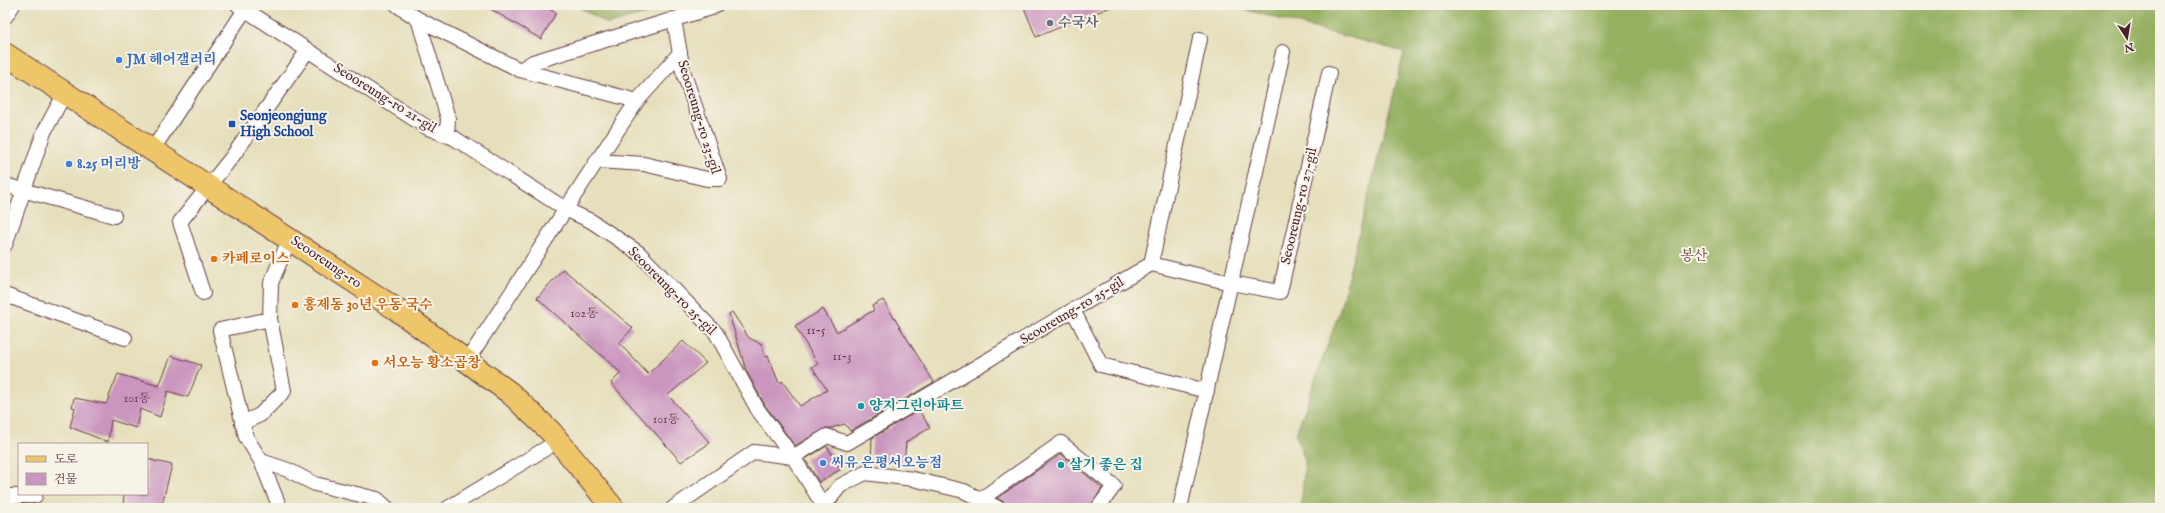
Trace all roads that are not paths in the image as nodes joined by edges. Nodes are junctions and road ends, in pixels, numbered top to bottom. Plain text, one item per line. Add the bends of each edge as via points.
1 (13, 5) edge
2 (397, 5) edge
3 (716, 5) edge
4 (243, 6) edge
5 (5, 17) edge
6 (418, 19) junction
7 (674, 19) junction
8 (1200, 39) dead end
9 (308, 50) junction
10 (1283, 52) dead end
11 (680, 53) junction
12 (5, 54) edge
13 (520, 70) junction
14 (1329, 73) dead end
15 (66, 93) junction
16 (638, 101) junction
17 (447, 135) junction
18 (152, 149) junction
19 (597, 161) junction
20 (5, 185) edge
21 (209, 186) junction
22 (23, 190) junction
23 (567, 210) junction
24 (114, 216) dead end
25 (290, 238) junction
26 (5, 245) edge
27 (1151, 264) junction
28 (1231, 283) junction
29 (203, 292) dead end
30 (5, 295) edge
31 (1073, 310) junction
32 (270, 319) junction
33 (125, 338) dead end
34 (467, 362) junction
35 (1207, 391) junction
36 (242, 423) junction
37 (558, 440) junction
38 (793, 457) junction
39 (261, 461) junction
40 (5, 496) edge
41 (35, 496) dead end
42 (981, 499) junction
43 (609, 507) edge
44 (825, 507) edge
45 (280, 508) edge
46 (387, 508) edge
47 (448, 508) edge
48 (673, 508) edge
49 (998, 508) edge
50 (1098, 508) edge
51 (1180, 508) edge

1 - 5 street
2 - 6 street
3 - 7 street
4 - 9 street, Seooreung-ro 21-gil
4 - 18 street, Seooreung-ro 21-gil
6 - 13 street
6 - 17 street via 448,118
7 - 11 street, Seooreung-ro 23-gil
7 - 13 street via 533,62
8 - 27 street
9 - 17 street, Seooreung-ro 21-gil via 428,128
9 - 21 street
10 - 28 street
11 - 16 street, Seooreung-ro 23-gil
11 - 19 street, Seooreung-ro 23-gil via 683,71 720,179 707,179 644,164
12 - 15 main road, Seooreung-ro
13 - 16 street
14 - 28 street, Seooreung-ro 27-gil via 1280,292
15 - 18 main road, Seooreung-ro
15 - 22 street via 44,132
16 - 19 street, Seooreung-ro 23-gil
17 - 23 street, Seooreung-ro 21-gil
18 - 21 main road, Seooreung-ro
19 - 23 street, Seooreung-ro 23-gil
20 - 22 street
21 - 25 main road, Seooreung-ro
21 - 29 street via 180,222
22 - 24 street
22 - 26 street
23 - 34 street, Seooreung-ro 23-gil
23 - 38 street, Seooreung-ro 25-gil via 591,222 639,253 716,333 758,410
25 - 32 street via 271,283
25 - 34 main road, Seooreung-ro via 396,309
27 - 28 street
27 - 31 street, Seooreung-ro 25-gil
28 - 35 street
30 - 33 street
31 - 35 street via 1101,365
31 - 38 street, Seooreung-ro 25-gil via 847,444 827,436
32 - 36 street via 284,391 260,416
32 - 36 street via 220,330
34 - 37 main road, Seooreung-ro via 510,393
35 - 51 street
36 - 39 street via 246,437
37 - 43 main road, Seooreung-ro
37 - 47 street
38 - 44 street
38 - 48 street via 754,452
39 - 45 street
39 - 46 street via 288,470 315,484 377,499
40 - 41 street
42 - 44 street via 964,491 865,473 840,486
42 - 49 street
42 - 50 street via 1061,443 1114,486

